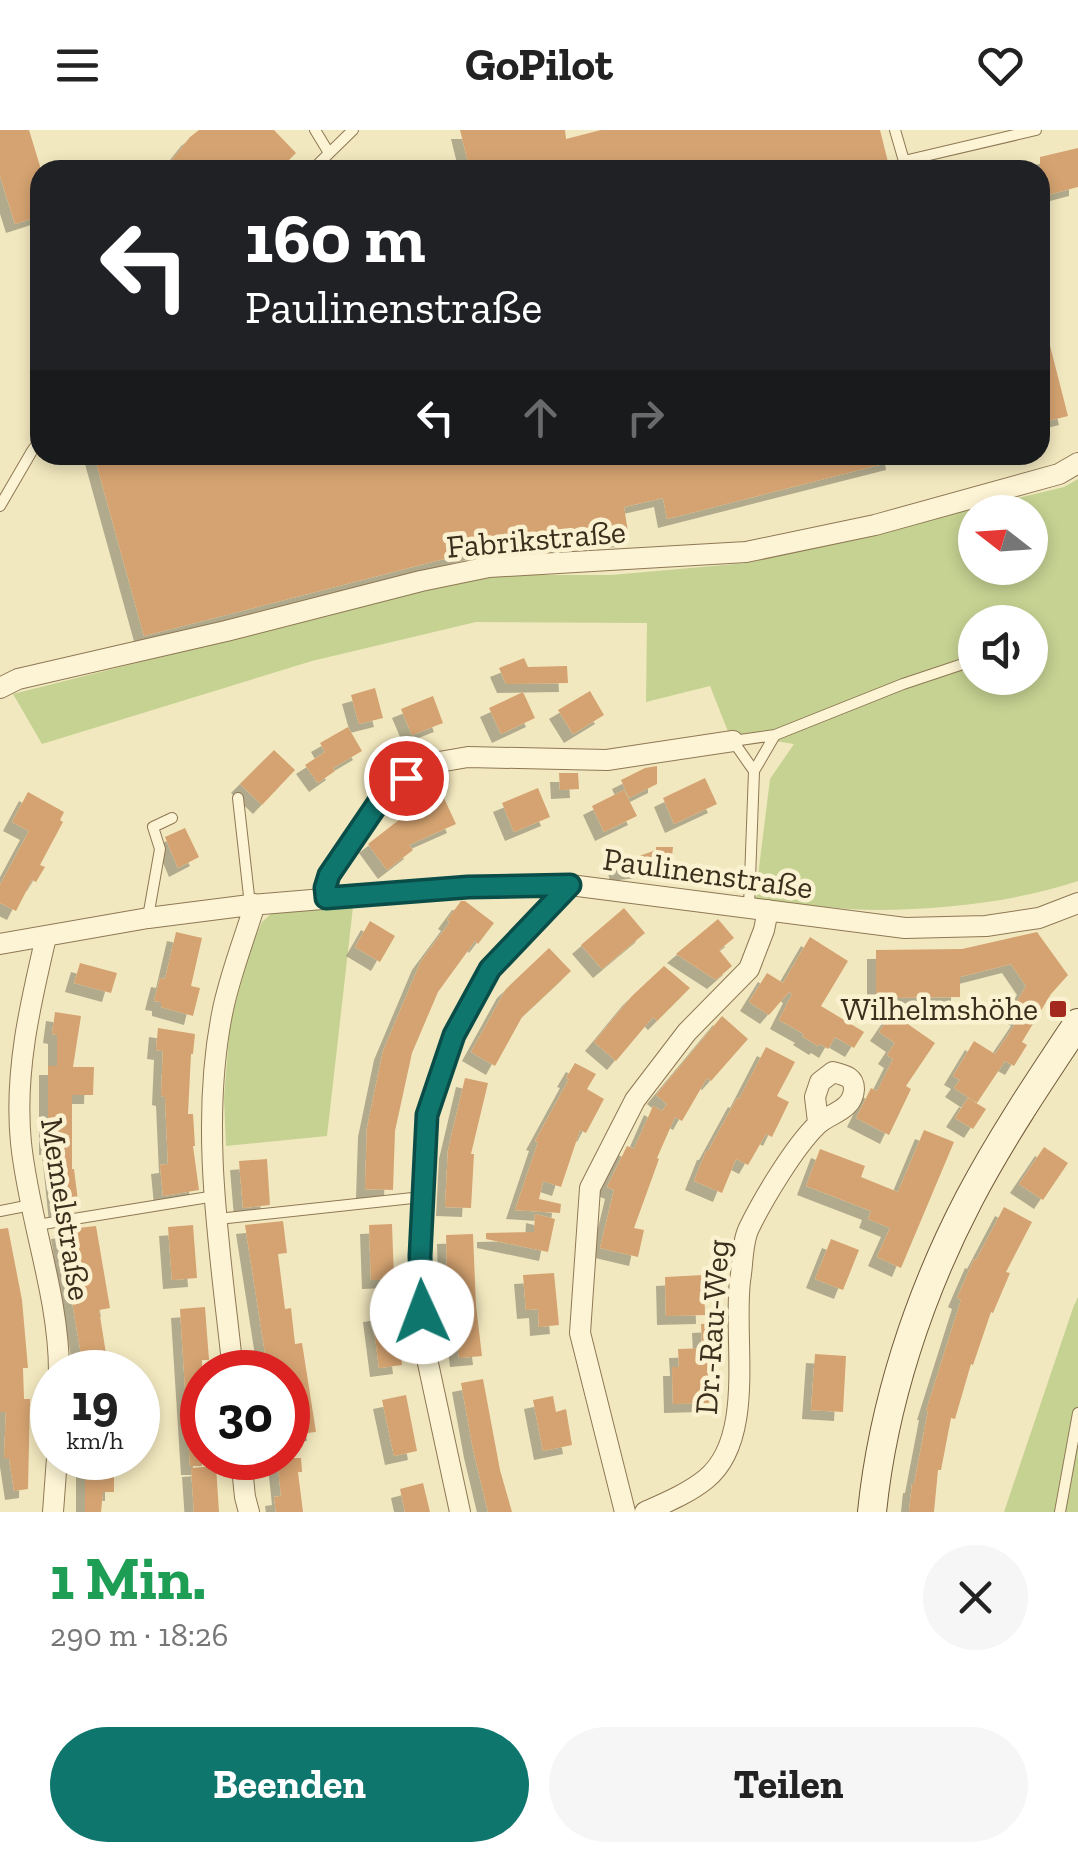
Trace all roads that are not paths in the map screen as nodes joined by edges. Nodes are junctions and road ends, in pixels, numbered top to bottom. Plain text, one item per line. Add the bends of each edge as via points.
1 (315, 130) edge
2 (353, 130) edge
3 (896, 130) edge
4 (1036, 130) edge
5 (329, 154) junction
6 (323, 160) edge
7 (904, 160) edge
8 (908, 160) edge
9 (30, 454) edge
10 (1078, 462) edge
11 (0, 506) edge
12 (958, 666) edge
13 (0, 688) edge
14 (775, 735) junction
15 (733, 741) junction
16 (754, 771) junction
17 (238, 798) dead end
18 (172, 818) dead end
19 (570, 885) junction
20 (326, 898) junction
21 (253, 904) junction
22 (1078, 904) edge
23 (758, 908) junction
24 (148, 918) junction
25 (46, 936) junction
26 (0, 944) edge
27 (1078, 1023) edge
28 (818, 1122) dead end
29 (216, 1196) junction
30 (422, 1197) junction
31 (0, 1212) edge
32 (34, 1215) junction
33 (218, 1219) junction
34 (59, 1350) edge
35 (231, 1350) edge
36 (1078, 1414) edge
37 (55, 1480) edge
38 (243, 1480) edge
39 (53, 1512) edge
40 (249, 1512) edge
41 (460, 1512) edge
42 (625, 1512) edge
43 (645, 1512) edge
44 (872, 1512) edge
45 (1060, 1512) edge

1 - 5 lane
2 - 5 lane
3 - 7 lane
4 - 8 lane
5 - 6 lane
9 - 11 lane
10 - 13 street, Fabrikstraße via 1058,474 875,525 746,552 489,568
12 - 14 lane
14 - 15 lane
14 - 16 lane
15 - 16 lane
15 - 20 street via 606,760 439,762 380,800 329,875
16 - 23 lane
17 - 21 lane
18 - 24 lane via 152,828 160,849
19 - 20 street, Paulinenstraße
19 - 23 street, Paulinenstraße
19 - 30 street via 490,969 454,1035 427,1115
20 - 21 street, Paulinenstraße
21 - 24 street, Paulinenstraße
21 - 29 street via 222,1012 211,1102
22 - 23 street, Paulinenstraße via 986,926 905,928
23 - 42 street via 764,930 750,969 688,1032 635,1100 590,1188 580,1333
24 - 25 street, Paulinenstraße
25 - 26 street, Paulinenstraße
25 - 32 street, Memelstraße via 19,1091
27 - 44 main road via 1022,1108 945,1250 911,1334
28 - 43 street, Dr.-Rau-Weg via 747,1232 737,1306 738,1416 726,1458 705,1480
29 - 32 lane
29 - 33 street
30 - 33 lane
30 - 41 street via 423,1340
31 - 32 lane
32 - 34 street, Memelstraße
33 - 35 street
36 - 45 lane
37 - 39 street
38 - 40 street

